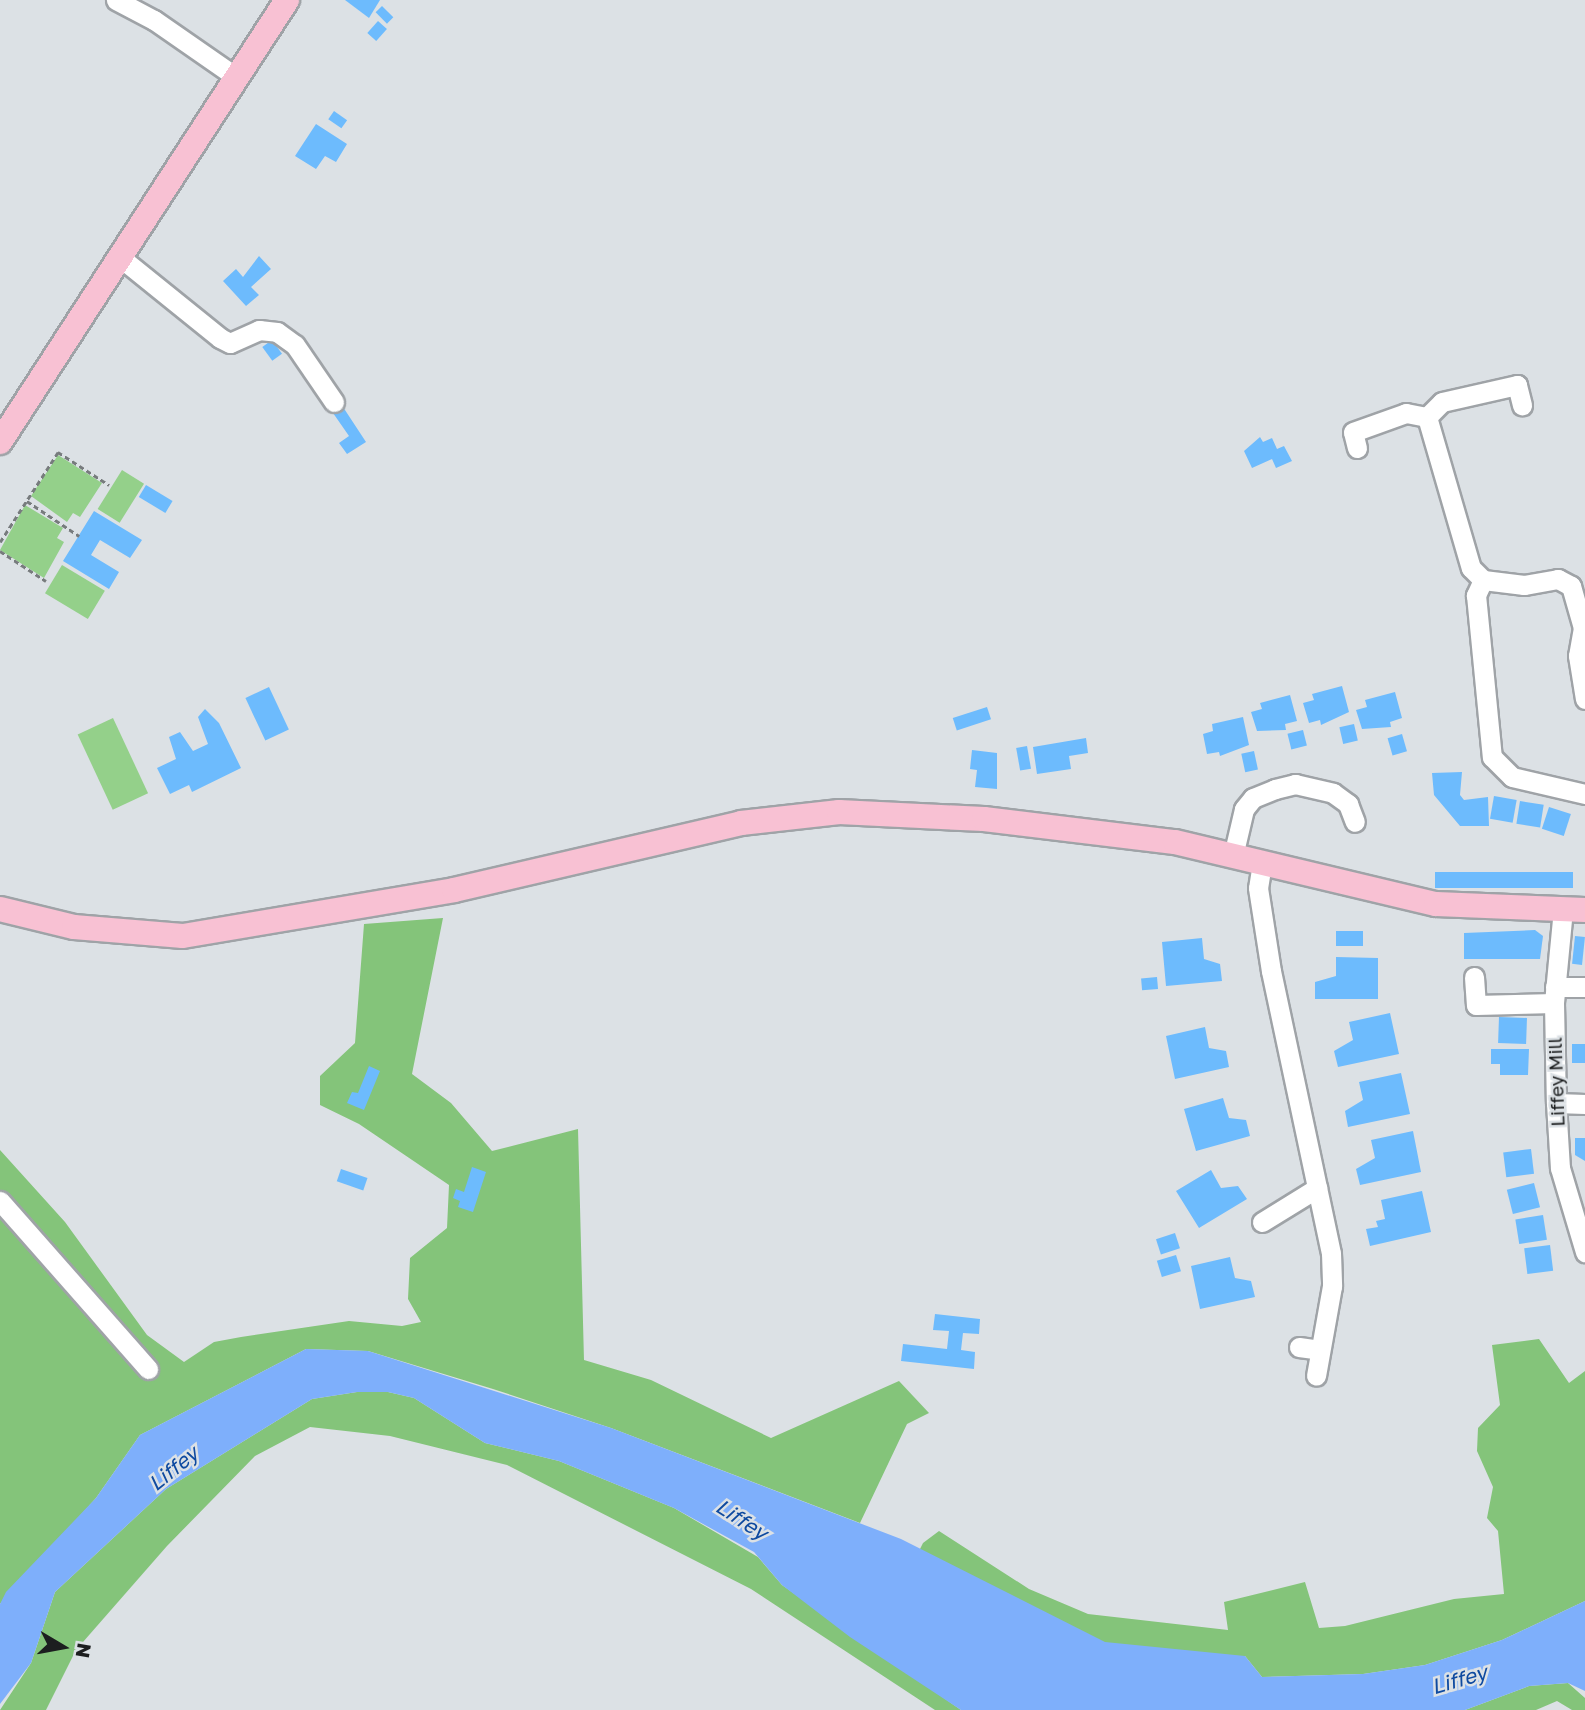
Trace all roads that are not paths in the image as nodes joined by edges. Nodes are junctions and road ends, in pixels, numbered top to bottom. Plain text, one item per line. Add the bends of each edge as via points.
1 (116, 0) edge
2 (287, 0) edge
3 (236, 77) junction
4 (121, 258) junction
5 (334, 402) dead end
6 (1522, 405) dead end
7 (1427, 417) junction
8 (0, 442) edge
9 (1357, 448) dead end
10 (1483, 580) junction
11 (1585, 699) edge
12 (1585, 794) edge
13 (1355, 822) dead end
14 (1233, 856) junction
15 (1262, 863) junction
16 (0, 909) edge
17 (1574, 909) edge
18 (1474, 977) dead end
19 (1585, 988) edge
20 (1555, 995) junction
21 (1556, 1103) junction
22 (1585, 1104) edge
23 (1317, 1188) junction
24 (0, 1201) edge
25 (1262, 1222) dead end
26 (1585, 1252) edge
27 (1299, 1347) dead end
28 (1320, 1350) junction
29 (148, 1369) dead end
30 (1316, 1376) dead end

1 - 3 street via 154,20
2 - 3 main road
3 - 4 main road
4 - 5 street via 230,343 259,330 277,332 295,345
4 - 8 main road
6 - 7 street via 1517,385 1442,402
7 - 9 street via 1406,413 1353,432
7 - 10 street via 1471,568
10 - 11 street via 1524,585 1558,579 1571,586 1583,628 1578,656
10 - 12 street via 1476,595 1492,757 1512,777
13 - 14 street via 1348,804 1334,793 1295,784 1275,789 1253,798 1244,809
14 - 15 main road
14 - 16 main road via 1175,842 984,819 839,813 741,823 454,890 183,936 74,927
15 - 17 main road via 1436,904
15 - 23 street via 1258,888 1271,971
17 - 20 street, Liffey Mill
18 - 20 street via 1476,1005
19 - 20 street
20 - 21 street, Liffey Mill
21 - 22 street
21 - 26 street, Liffey Mill via 1560,1168
23 - 25 street
23 - 28 street via 1332,1286
24 - 29 street
27 - 28 street
28 - 30 street

